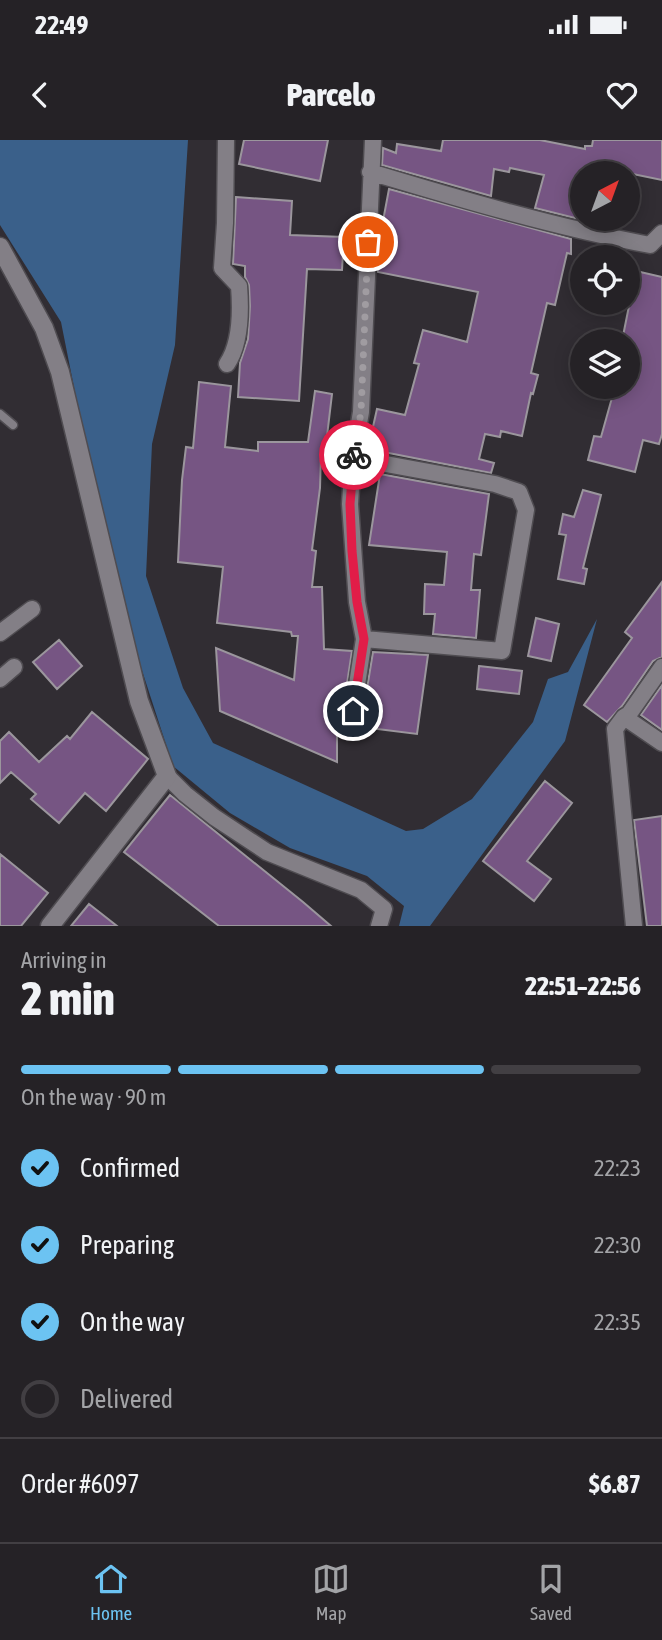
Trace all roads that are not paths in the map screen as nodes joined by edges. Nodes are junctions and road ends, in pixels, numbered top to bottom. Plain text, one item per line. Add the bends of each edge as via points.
1 (226, 140) edge
2 (373, 140) edge
3 (370, 172) junction
4 (662, 233) edge
5 (0, 247) edge
6 (227, 364) dead end
7 (0, 414) edge
8 (13, 425) dead end
9 (353, 458) junction
10 (32, 609) dead end
11 (0, 633) edge
12 (364, 639) junction
13 (14, 667) dead end
14 (662, 667) edge
15 (0, 679) edge
16 (353, 711) dead end
17 (624, 717) junction
18 (662, 743) edge
19 (167, 776) junction
20 (50, 926) edge
21 (379, 926) edge
22 (634, 926) edge

1 - 6 street via 222,268 239,286 240,303 235,352
2 - 3 street
3 - 4 street via 610,237 650,245
3 - 9 street via 361,412
5 - 19 street via 44,328 60,372 139,701
7 - 8 lane
9 - 12 street via 352,551
9 - 12 street via 495,484 519,492 526,510 502,651
10 - 11 street
12 - 16 street
13 - 15 street
14 - 17 street
17 - 18 street
17 - 22 street via 615,729
19 - 20 street
19 - 21 street via 215,817 267,852 361,890 384,909

